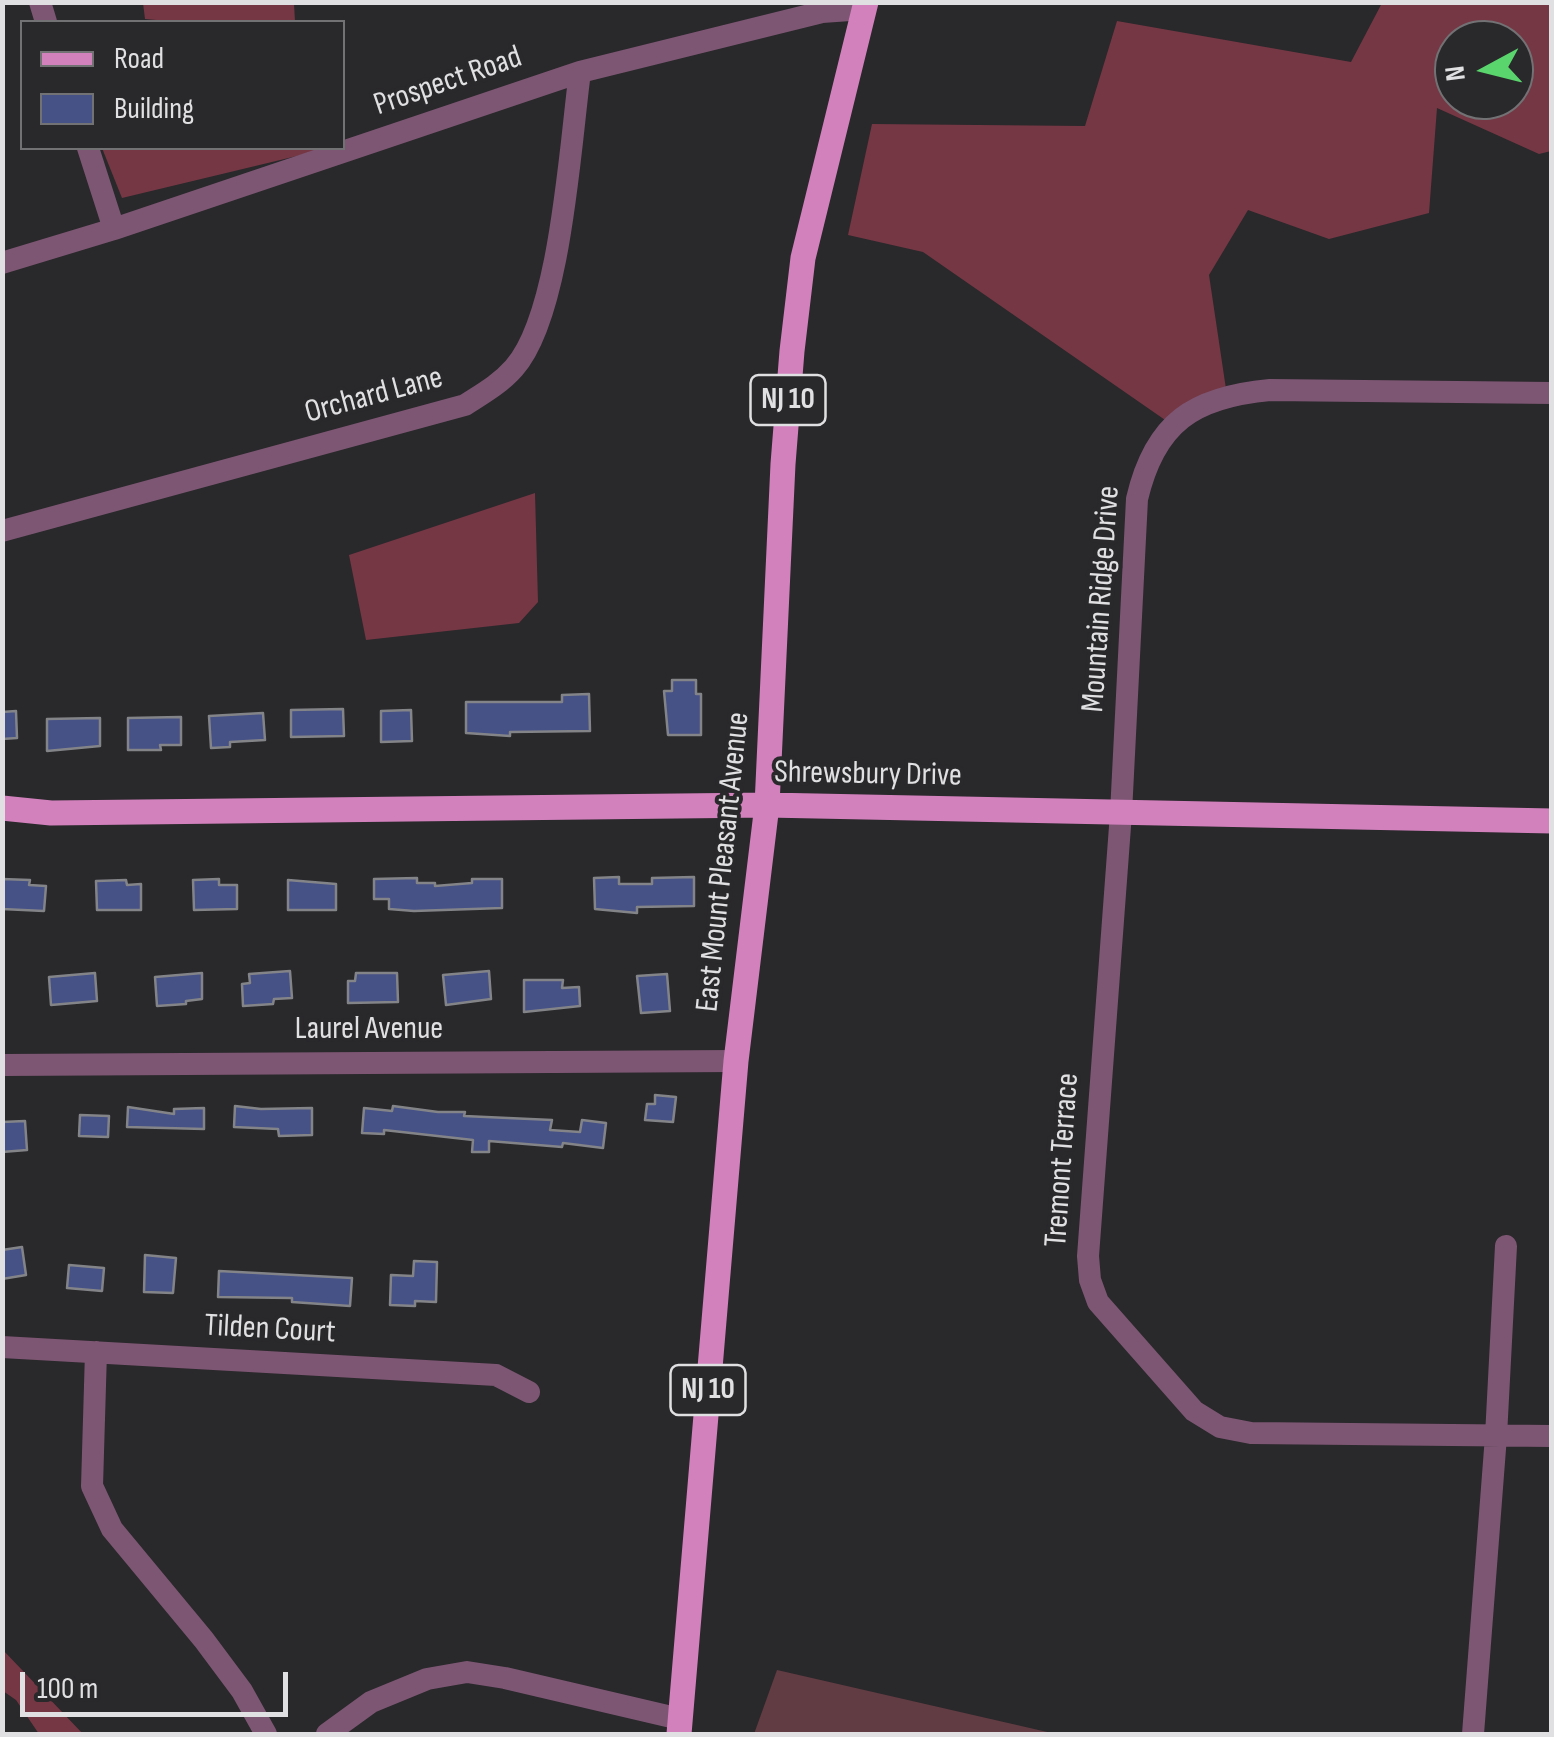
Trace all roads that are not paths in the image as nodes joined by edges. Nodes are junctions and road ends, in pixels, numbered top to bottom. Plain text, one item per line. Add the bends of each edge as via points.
1 (865, 6) edge
2 (580, 72) junction
3 (89, 150) edge
4 (114, 229) junction
5 (2, 263) edge
6 (1552, 393) edge
7 (2, 531) edge
8 (767, 806) junction
9 (2, 808) edge
10 (1121, 813) junction
11 (1552, 821) edge
12 (736, 1061) junction
13 (2, 1065) edge
14 (1506, 1246) dead end
15 (2, 1347) edge
16 (96, 1352) junction
17 (529, 1392) dead end
18 (1496, 1436) junction
19 (1552, 1436) edge
20 (679, 1727) edge
21 (266, 1734) edge
22 (327, 1734) edge
23 (1472, 1734) edge

1 - 2 street, Prospect Road
1 - 8 main road, East Mount Pleasant Avenue / NJ 10 via 804,258 792,350
2 - 4 street, Prospect Road
2 - 7 street, Orchard Lane via 554,268 540,321 514,368 494,387 465,405
3 - 4 street
4 - 5 street, Prospect Road
6 - 10 street, Mountain Ridge Drive via 1270,390 1229,394 1173,426 1144,468 1137,499
8 - 9 main road, Shrewsbury Drive via 52,813
8 - 10 main road, Shrewsbury Drive
8 - 12 main road, East Mount Pleasant Avenue / NJ 10
10 - 11 main road, Shrewsbury Drive
10 - 18 street, Tremont Terrace via 1088,1256 1098,1302 1194,1410 1220,1427 1250,1433
12 - 13 street, Laurel Avenue
12 - 20 main road, East Mount Pleasant Avenue / NJ 10
14 - 18 street
15 - 16 street, Tilden Court
16 - 17 street, Tilden Court via 496,1375
16 - 21 street via 92,1486 112,1529 204,1640
18 - 19 street, Tremont Terrace
18 - 23 street
20 - 22 street via 467,1672 426,1679 372,1702

